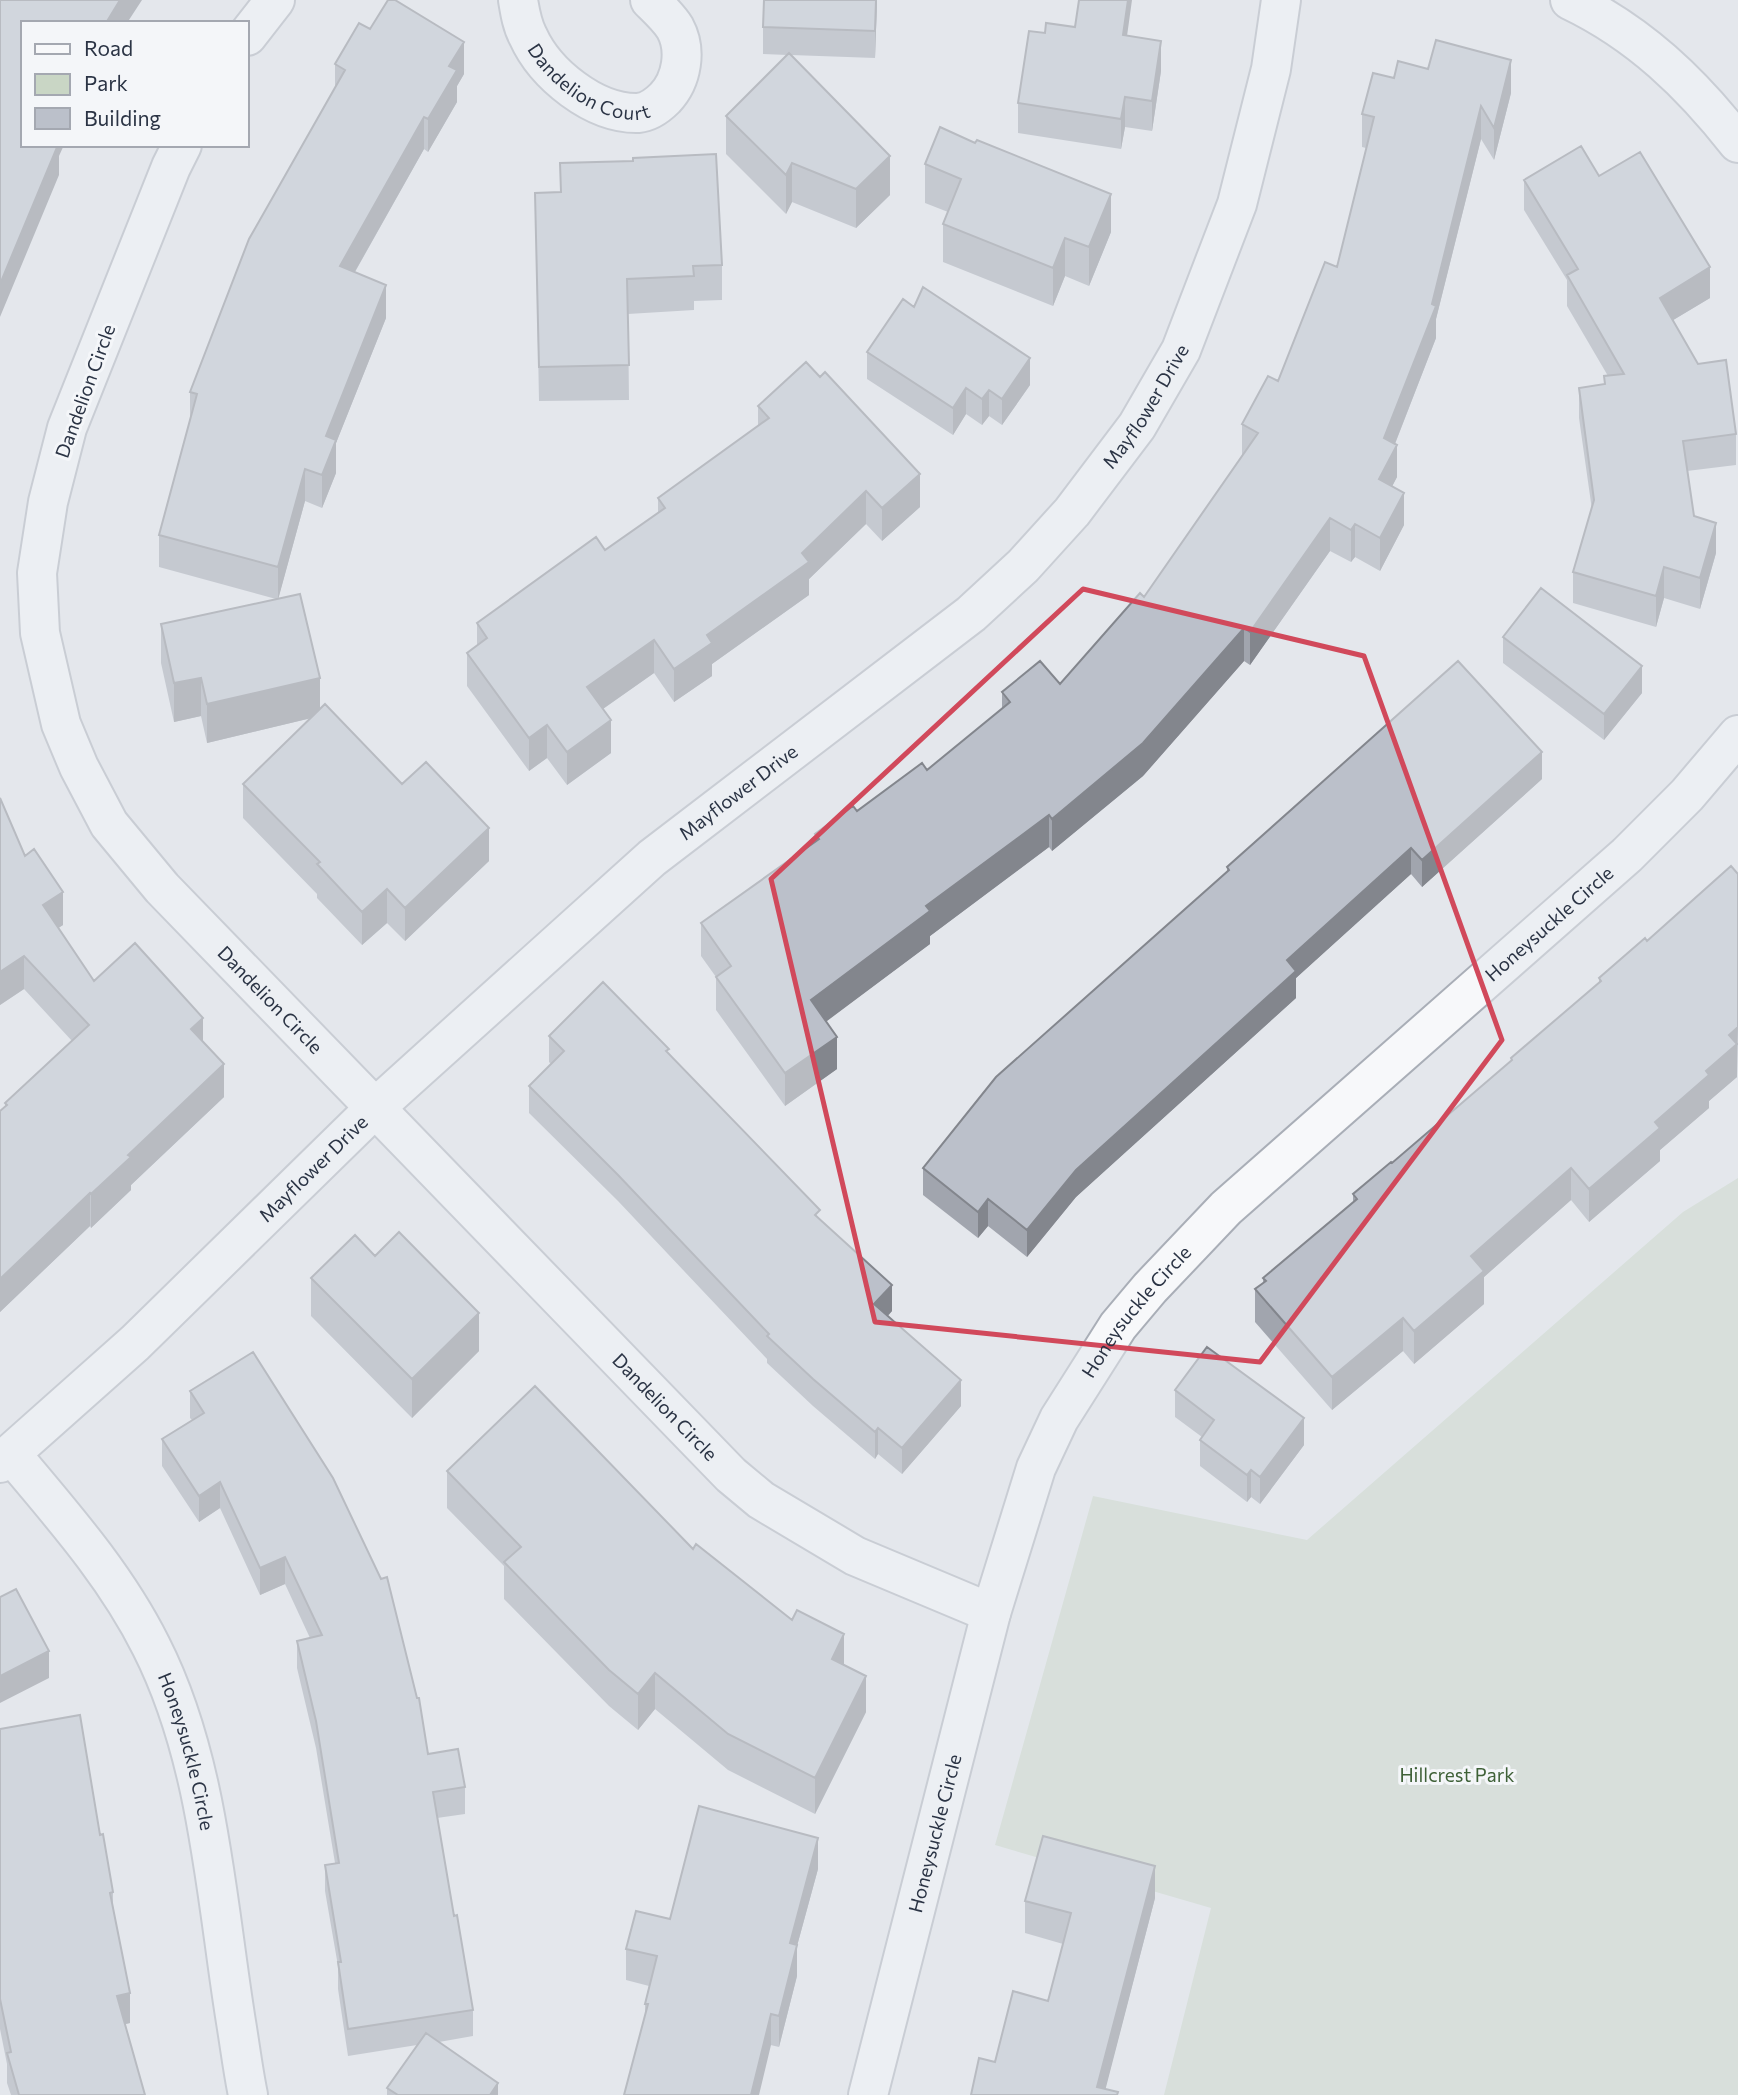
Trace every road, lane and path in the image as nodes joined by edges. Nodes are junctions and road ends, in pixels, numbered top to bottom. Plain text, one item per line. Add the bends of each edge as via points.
1 (275, 0) edge
2 (518, 0) edge
3 (650, 0) edge
4 (1281, 0) edge
5 (1570, 0) edge
6 (248, 35) edge
7 (1738, 143) edge
8 (181, 147) edge
9 (1738, 735) edge
10 (376, 1107) junction
11 (5, 1459) edge
12 (991, 1613) junction
13 (248, 2095) edge
14 (868, 2095) edge

1 - 6 street
2 - 3 street, Dandelion Court via 528,38 566,84 599,104 638,113 655,108 668,96 681,67 675,29
4 - 10 street, Mayflower Drive via 1271,69 1237,204 1186,339 1137,426 1072,512 971,614 658,853
5 - 7 street via 1629,34 1664,61
8 - 10 street, Dandelion Circle via 67,428 48,502 37,573 40,633 56,710 109,824 162,888
9 - 12 street, Honeysuckle Circle via 1687,796 1627,855 1226,1208 1150,1288 1118,1326 1059,1419 1036,1468
10 - 11 street, Mayflower Drive via 135,1343
10 - 12 street, Dandelion Circle via 712,1457 751,1492 855,1556
11 - 13 street, Honeysuckle Circle via 98,1559 120,1590 153,1648 174,1701 189,1743 202,1805
12 - 14 street, Honeysuckle Circle

